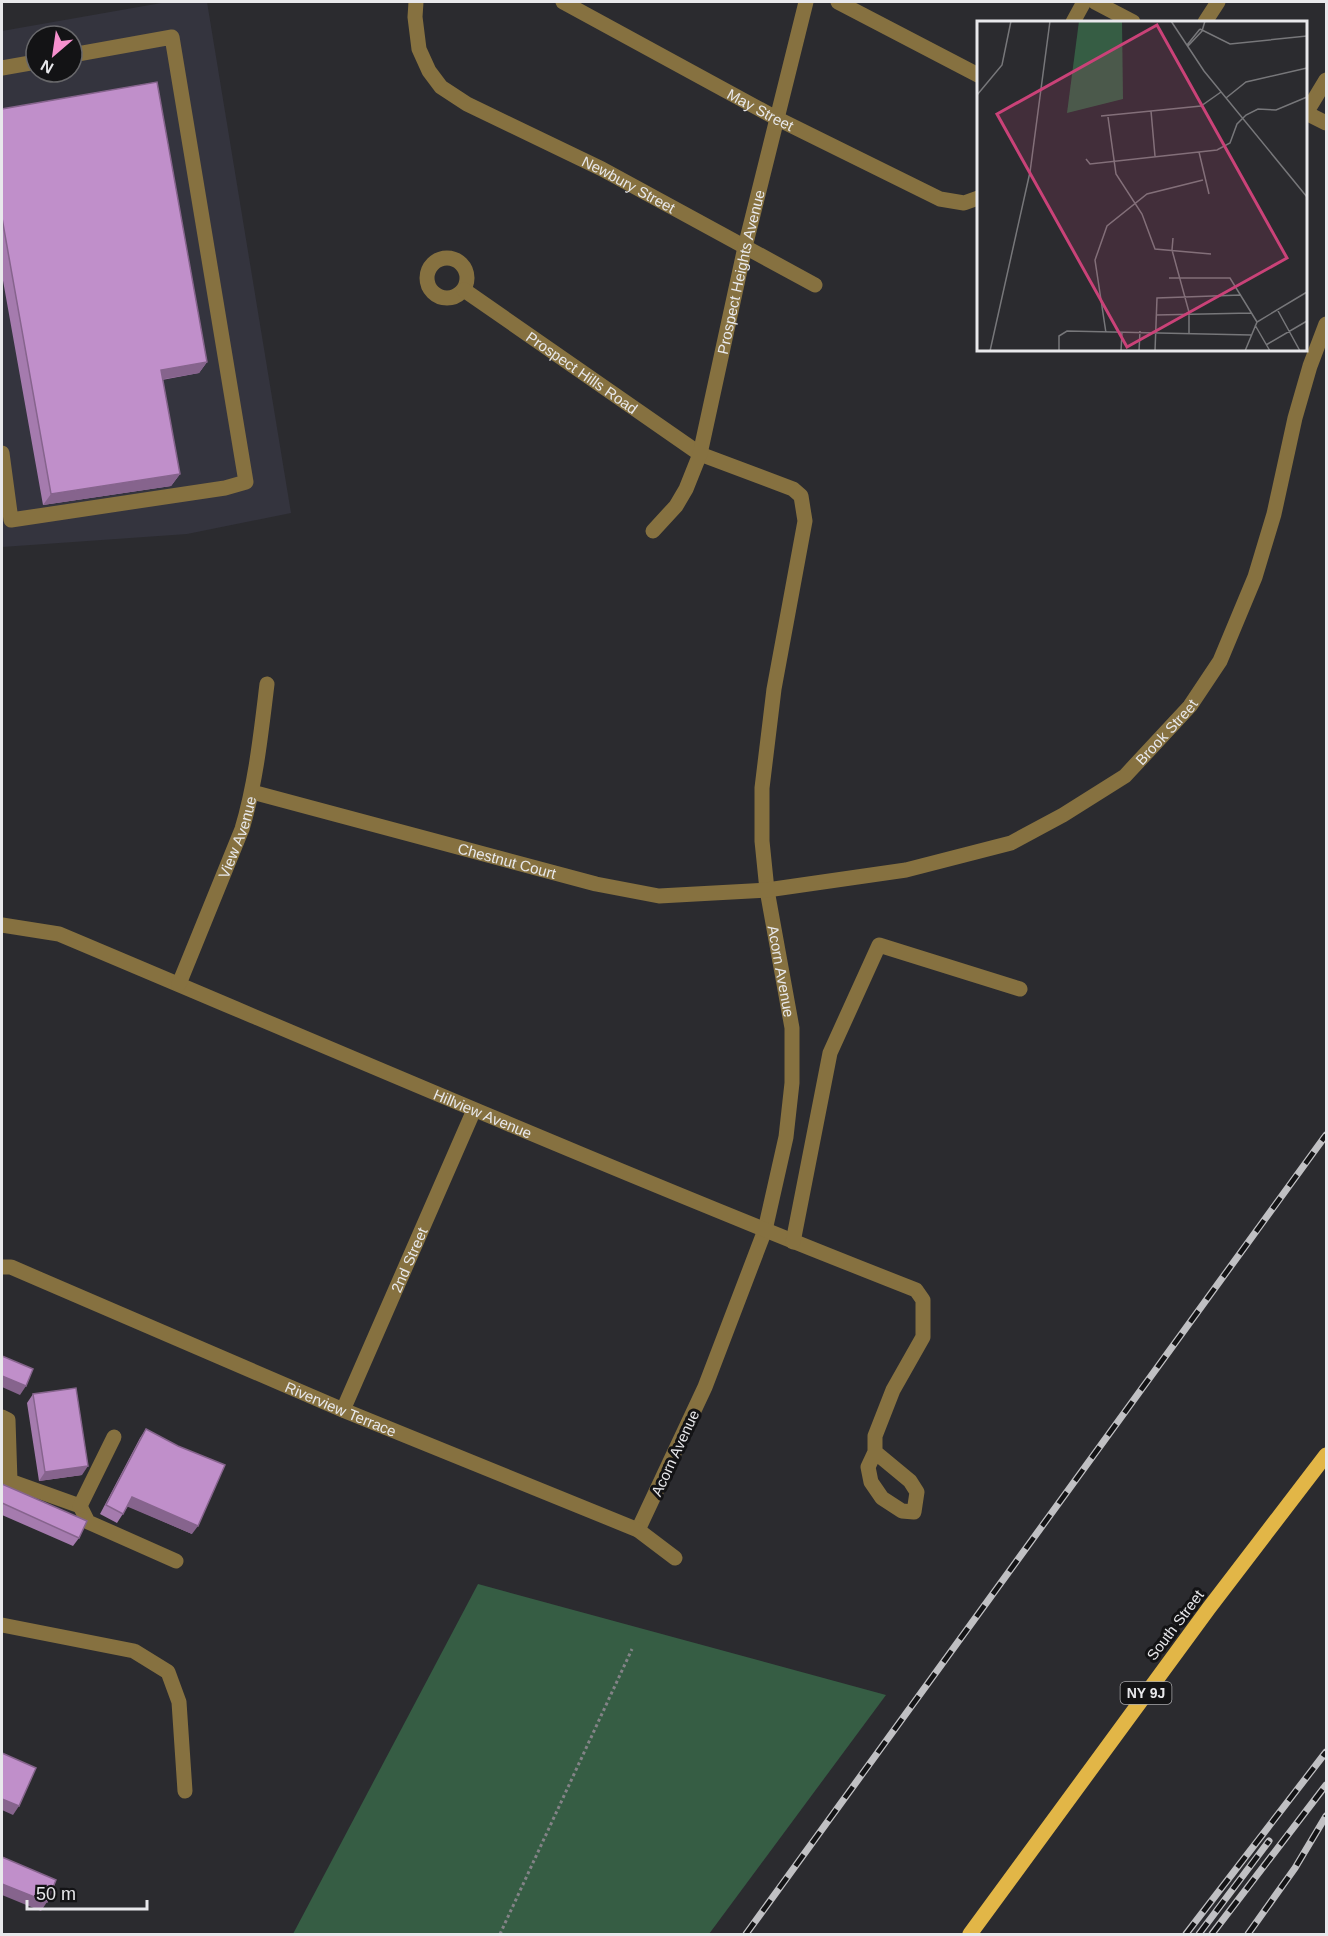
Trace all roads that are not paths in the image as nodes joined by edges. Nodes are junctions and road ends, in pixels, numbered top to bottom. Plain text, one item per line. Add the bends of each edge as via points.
1 (416, 2) edge
2 (563, 2) edge
3 (806, 2) edge
4 (838, 2) edge
5 (1084, 2) edge
6 (1095, 2) edge
7 (1218, 2) edge
8 (1074, 21) edge
9 (1131, 21) edge
10 (1206, 21) edge
11 (84, 54) edge
12 (24, 64) edge
13 (2, 68) edge
14 (977, 74) edge
15 (1326, 80) edge
16 (1307, 110) edge
17 (1307, 114) edge
18 (776, 118) junction
19 (1326, 123) edge
20 (971, 200) edge
21 (745, 247) junction
22 (815, 285) dead end
23 (464, 290) dead end
24 (1326, 324) edge
25 (2, 453) edge
26 (700, 454) junction
27 (653, 531) dead end
28 (267, 684) dead end
29 (252, 792) junction
30 (767, 890) junction
31 (2, 925) edge
32 (178, 984) junction
33 (1020, 989) dead end
34 (474, 1110) junction
35 (765, 1230) junction
36 (793, 1242) junction
37 (2, 1267) edge
38 (343, 1410) junction
39 (2, 1417) edge
40 (114, 1437) dead end
41 (875, 1452) dead end
42 (1326, 1455) edge
43 (80, 1506) junction
44 (638, 1530) junction
45 (675, 1558) dead end
46 (176, 1561) dead end
47 (2, 1625) edge
48 (185, 1791) dead end
49 (970, 1935) edge

1 - 21 street, Newbury Street via 419,49 441,87
2 - 18 street, May Street
3 - 18 street, Prospect Heights Avenue
4 - 14 street
5 - 8 street
6 - 9 street
7 - 10 street
11 - 25 street via 172,37 246,482 11,520
12 - 13 street
15 - 16 street
17 - 19 street
18 - 20 street, May Street via 940,199
18 - 21 street, Prospect Heights Avenue
21 - 22 street, Newbury Street
21 - 26 street, Prospect Heights Avenue
23 - 26 street, Prospect Hills Road
24 - 30 street, Brook Street via 1295,417 1274,514 1255,577 1220,661 1190,706 1125,776 1011,843 906,870
26 - 27 street, Prospect Heights Avenue via 676,506
26 - 30 street, Acorn Avenue via 793,489 801,496 805,521 774,689 762,788
28 - 29 street, View Avenue
29 - 30 street, Chestnut Court via 596,884 660,896
29 - 32 street, View Avenue via 242,829
30 - 35 street, Acorn Avenue via 792,1028 792,1083 786,1137
31 - 32 street, Hillview Avenue via 59,934
32 - 34 street, Hillview Avenue
33 - 36 street via 879,945 830,1053
34 - 35 street, Hillview Avenue
34 - 38 street, 2nd Street
35 - 36 street, Hillview Avenue
35 - 44 street, Acorn Avenue via 705,1387
36 - 41 street, Hillview Avenue via 920,1293 923,1300 923,1337 893,1390 875,1436
37 - 38 street, Riverview Terrace via 11,1267
38 - 44 street, Riverview Terrace
39 - 43 street via 8,1420 10,1481
40 - 43 street
42 - 49 main road, South Street / NY 9J
43 - 46 street via 88,1522
44 - 45 street, Riverview Terrace
47 - 48 street via 134,1651 168,1672 180,1702

